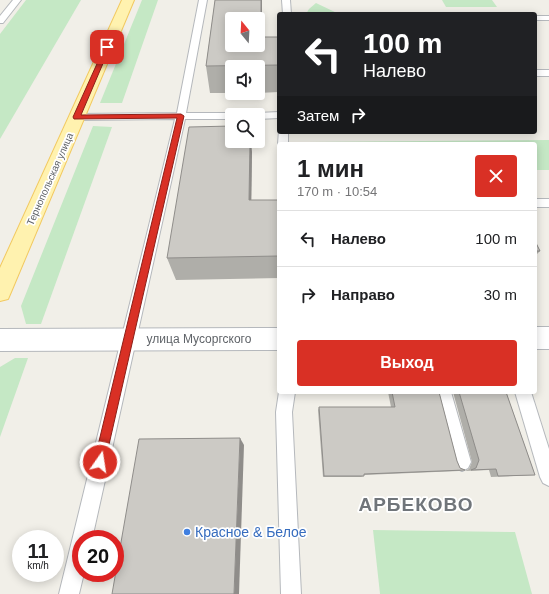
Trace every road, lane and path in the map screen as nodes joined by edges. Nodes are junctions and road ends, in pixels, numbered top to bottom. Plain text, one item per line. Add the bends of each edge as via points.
1 (17, 0) edge
2 (128, 0) edge
3 (203, 0) edge
4 (286, 0) edge
5 (287, 12) edge
6 (537, 18) edge
7 (549, 18) edge
8 (0, 21) edge
9 (537, 73) edge
10 (549, 73) edge
11 (277, 115) edge
12 (181, 116) junction
13 (225, 116) edge
14 (265, 116) edge
15 (77, 117) junction
16 (537, 203) edge
17 (549, 203) edge
18 (0, 292) edge
19 (537, 338) edge
20 (549, 338) edge
21 (128, 339) junction
22 (277, 339) edge
23 (0, 340) edge
24 (287, 394) edge
25 (444, 394) edge
26 (524, 394) edge
27 (462, 462) dead end
28 (547, 466) edge
29 (83, 530) edge
30 (72, 580) edge
31 (69, 594) edge
32 (291, 594) edge

1 - 8 lane
2 - 15 main road, Тернопольская улица
3 - 12 lane
4 - 5 lane
6 - 7 lane
9 - 10 lane
11 - 14 lane
12 - 13 lane
12 - 15 lane
12 - 21 lane
15 - 18 main road, Тернопольская улица
16 - 17 lane
19 - 20 street
21 - 22 street, улица Мусоргского
21 - 23 street, улица Мусоргского
21 - 29 lane
24 - 32 lane via 284,412
25 - 27 lane
26 - 28 lane
30 - 31 lane

